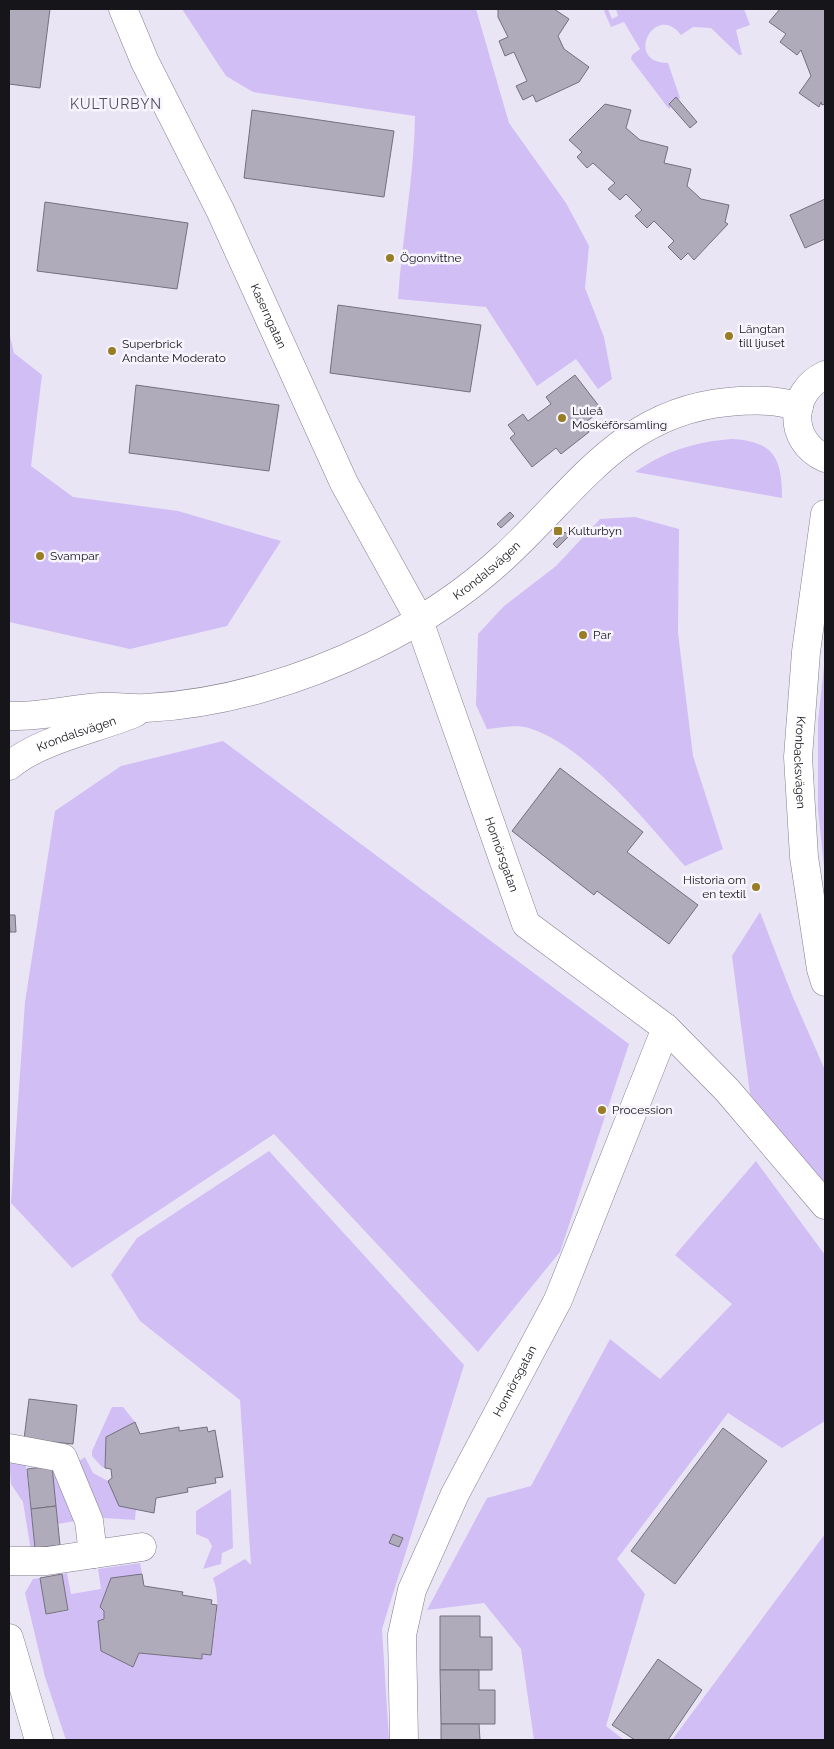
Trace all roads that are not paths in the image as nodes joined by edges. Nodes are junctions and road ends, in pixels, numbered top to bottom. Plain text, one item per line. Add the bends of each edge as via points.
1 (123, 9) edge
2 (825, 375) edge
3 (798, 407) junction
4 (825, 458) edge
5 (825, 514) edge
6 (419, 620) junction
7 (146, 708) junction
8 (9, 716) edge
9 (9, 766) edge
10 (825, 982) edge
11 (666, 1028) junction
12 (825, 1205) edge
13 (9, 1448) edge
14 (142, 1547) dead end
15 (93, 1554) junction
16 (9, 1561) edge
17 (9, 1638) edge
18 (39, 1740) edge
19 (404, 1740) edge

1 - 6 street, Kaserngatan via 145,62 220,210 344,483
2 - 3 street via 803,393
3 - 4 street via 799,430 813,450
3 - 6 street, Krondalsvägen via 771,401 714,404 687,410 643,429 593,466 503,558
5 - 10 street, Kronbacksvägen via 806,652 798,757 804,857
6 - 7 street, Krondalsvägen via 323,668 272,685 221,698
6 - 11 street, Honnörsgatan via 526,924
7 - 8 street, Krondalsvägen via 102,707 34,717
7 - 9 street, Krondalsvägen via 106,725 73,734
11 - 12 street, Honnörsgatan via 727,1090
11 - 19 street, Honnörsgatan via 558,1300 454,1494 412,1590 402,1635
13 - 15 street via 63,1458 89,1520
14 - 15 street
15 - 16 street via 47,1561
17 - 18 street

